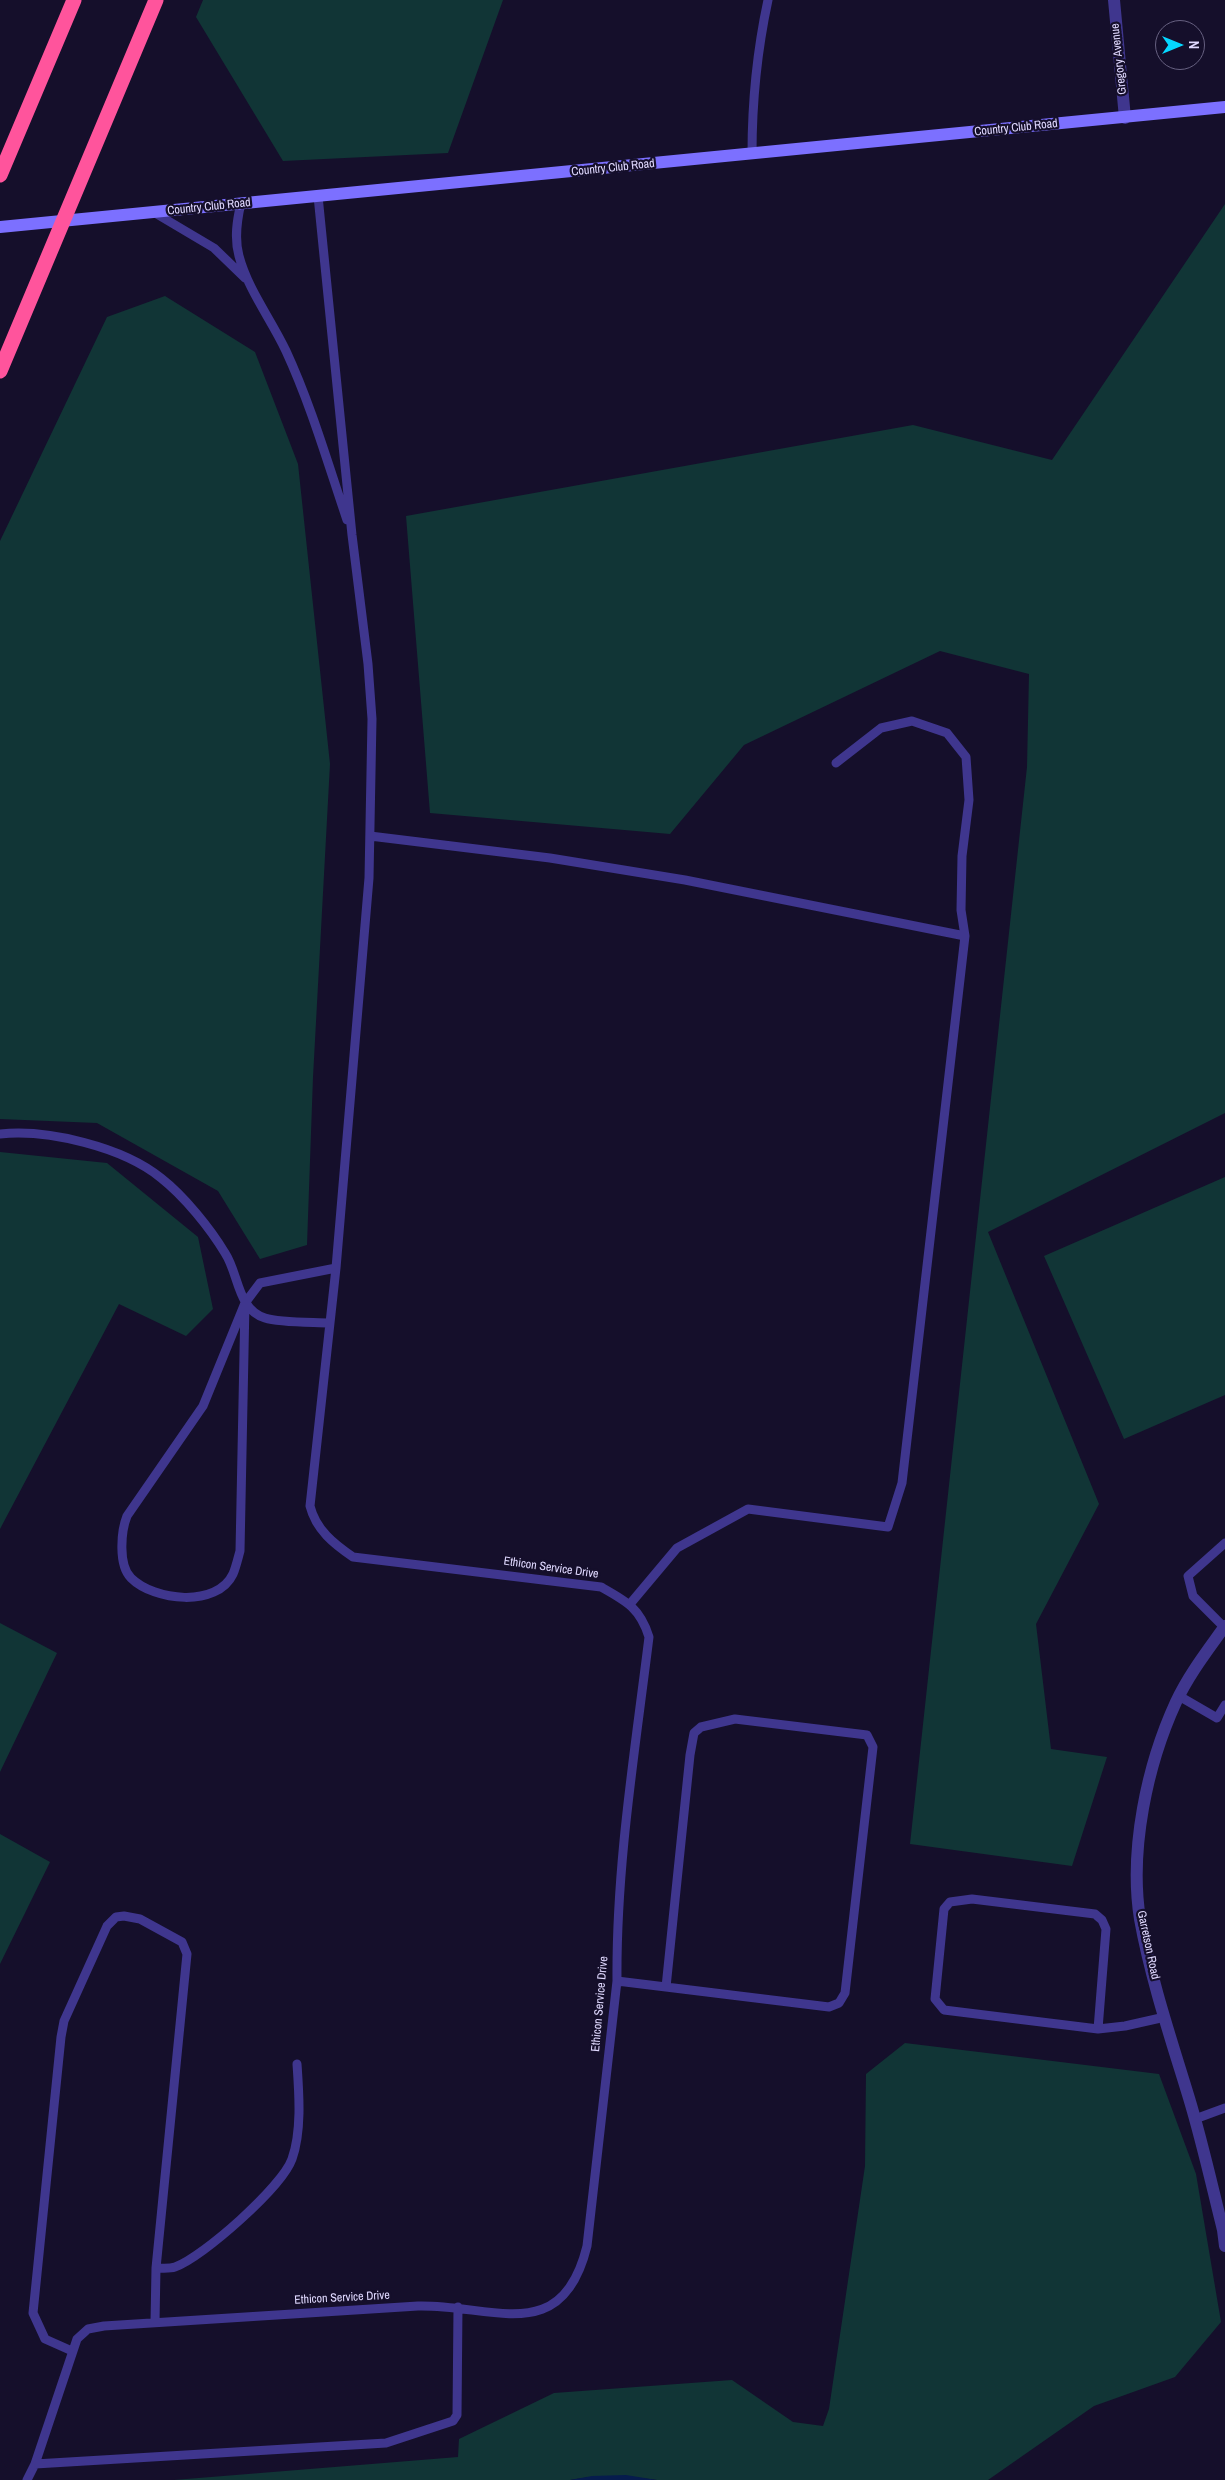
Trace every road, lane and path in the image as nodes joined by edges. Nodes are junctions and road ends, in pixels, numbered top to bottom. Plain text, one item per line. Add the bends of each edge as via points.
1 (74, 0) edge
2 (156, 0) edge
3 (768, 0) edge
4 (1114, 0) edge
5 (1225, 107) edge
6 (1125, 118) junction
7 (752, 154) junction
8 (0, 176) edge
9 (318, 196) junction
10 (241, 203) junction
11 (155, 213) junction
12 (62, 222) junction
13 (0, 227) edge
14 (247, 280) junction
15 (0, 371) edge
16 (352, 535) junction
17 (836, 762) dead end
18 (370, 836) junction
19 (965, 936) junction
20 (0, 1134) edge
21 (336, 1268) junction
22 (245, 1303) junction
23 (330, 1323) junction
24 (1225, 1543) edge
25 (630, 1604) junction
26 (1225, 1627) edge
27 (1179, 1696) junction
28 (1225, 1705) edge
29 (617, 1981) junction
30 (666, 1987) junction
31 (1165, 2017) junction
32 (1098, 2028) junction
33 (297, 2064) dead end
34 (1225, 2108) edge
35 (1195, 2119) junction
36 (1225, 2246) edge
37 (156, 2268) junction
38 (458, 2307) junction
39 (156, 2322) junction
40 (72, 2351) junction
41 (35, 2464) junction
42 (27, 2480) edge

1 - 8 highway
2 - 12 highway
3 - 7 lane via 752,109
4 - 6 street, Gregory Avenue
5 - 6 street, Country Club Road
6 - 7 street, Country Club Road
7 - 9 street, Country Club Road
9 - 10 street, Country Club Road
9 - 16 lane
10 - 11 street, Country Club Road
10 - 14 lane via 236,222 237,239
11 - 12 street, Country Club Road
11 - 14 lane via 214,248
12 - 13 street, Country Club Road
12 - 15 highway
14 - 16 lane via 286,352
16 - 18 lane, Ethicon Service Drive via 372,719
17 - 19 lane via 881,728 912,722 947,733 966,757 969,800 962,856 961,910
18 - 19 lane via 550,858 685,880
18 - 21 lane, Ethicon Service Drive
19 - 25 lane via 902,1483 888,1528 748,1509 677,1548
20 - 22 lane via 50,1134 74,1139 136,1162 162,1178 191,1208 226,1254
21 - 22 lane via 260,1284
21 - 23 lane, Ethicon Service Drive
22 - 22 lane via 203,1406 123,1526 124,1566 130,1578 159,1594 195,1599 219,1589 233,1575 240,1551
22 - 23 lane via 265,1318
23 - 25 lane, Ethicon Service Drive via 310,1506 317,1524 334,1544 353,1557 601,1587
24 - 26 lane via 1188,1576 1193,1596
25 - 29 lane, Ethicon Service Drive via 644,1621 649,1637 623,1858
26 - 27 street, Garretson Road
27 - 28 lane via 1217,1718
27 - 31 street, Garretson Road via 1155,1756 1143,1806 1137,1861 1140,1918
29 - 30 lane
29 - 38 lane, Ethicon Service Drive via 588,2246 583,2265 566,2293 550,2306 530,2314
30 - 30 lane via 829,2007 842,2000 873,1747 867,1735 742,1718 701,1727 694,1732
31 - 32 lane
31 - 35 street, Garretson Road
32 - 32 lane via 944,2010 935,1999 944,1909 950,1902 972,1899 1095,1914 1106,1929
33 - 37 lane via 295,2146 280,2180 242,2218 194,2255 174,2267
34 - 35 lane
35 - 36 street, Garretson Road
37 - 39 lane
37 - 40 lane via 187,1954 182,1942 140,1918 124,1916 116,1917 107,1926 64,2021 61,2037 33,2312 45,2339
38 - 39 lane, Ethicon Service Drive via 418,2306
38 - 41 lane via 456,2415 453,2421 386,2443
39 - 40 lane, Ethicon Service Drive via 88,2329 77,2339
40 - 41 lane, Ethicon Service Drive
41 - 42 lane, Ethicon Service Drive

